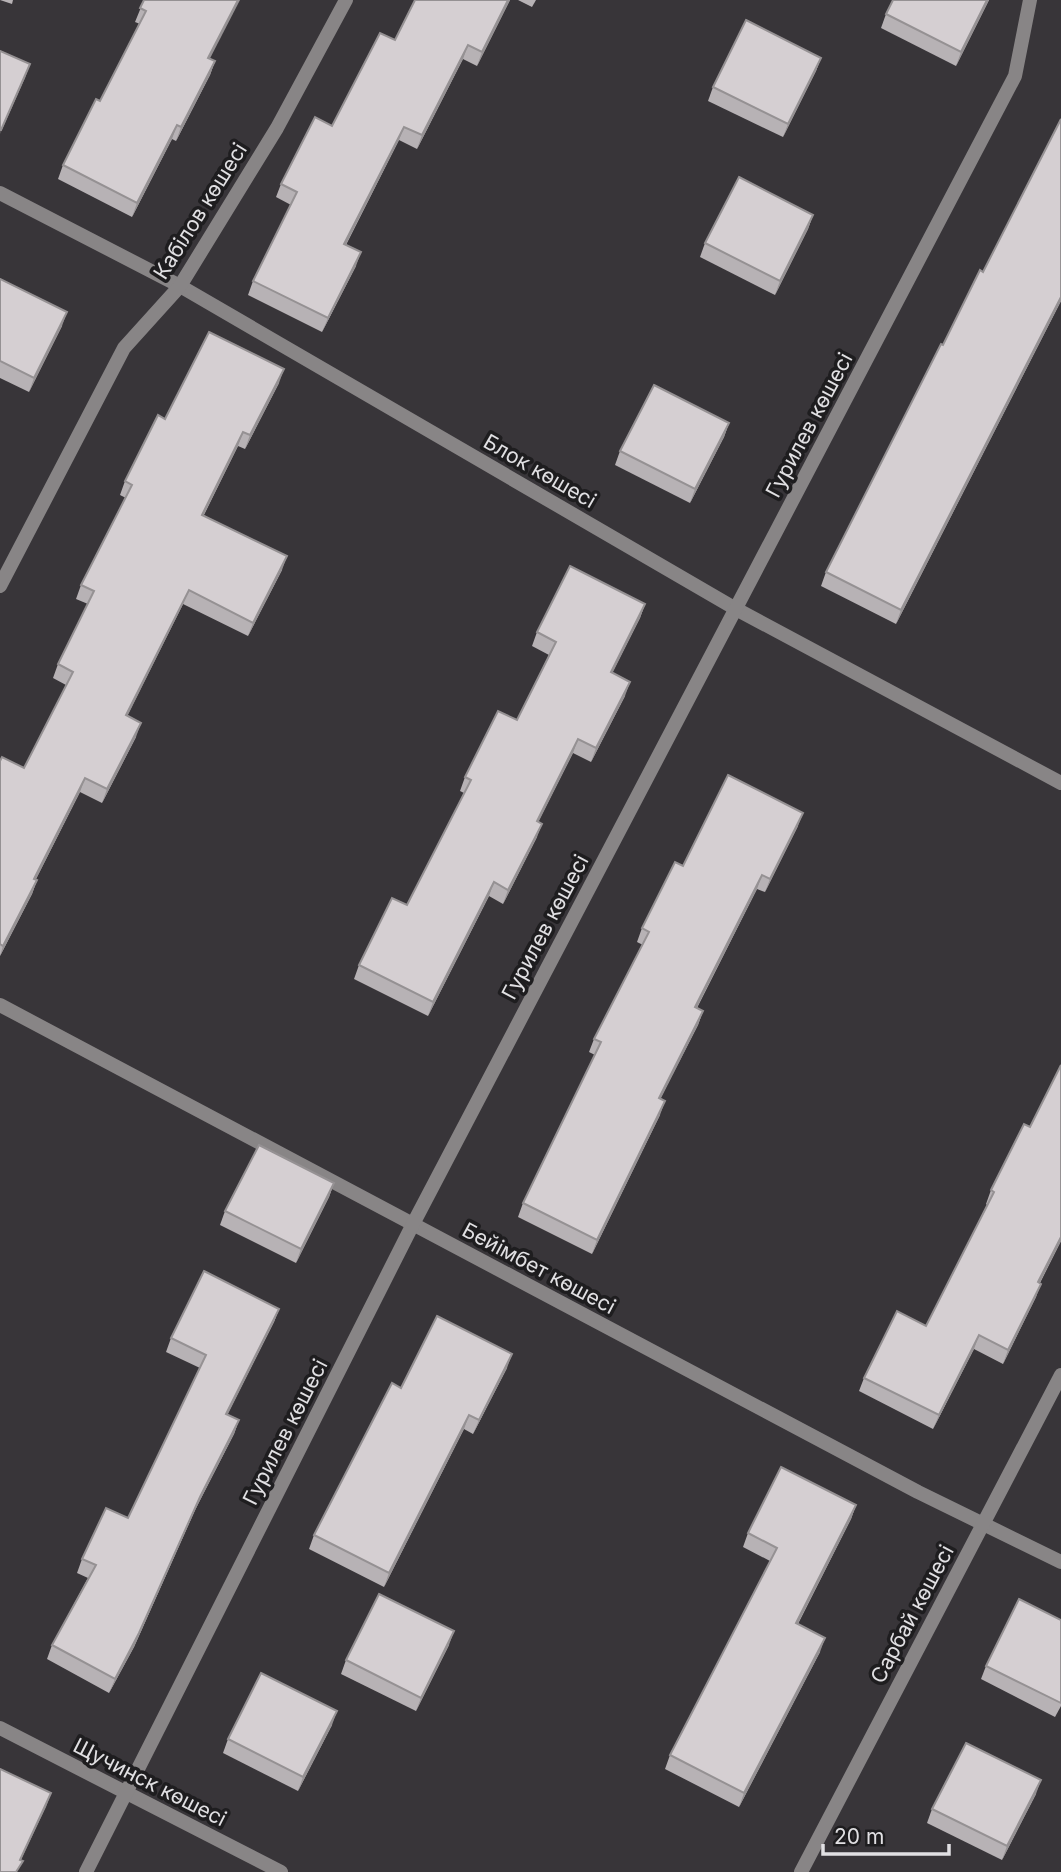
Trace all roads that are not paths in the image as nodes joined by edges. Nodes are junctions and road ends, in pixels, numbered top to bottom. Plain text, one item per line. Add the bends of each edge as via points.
1 (346, 0) edge
2 (1030, 0) edge
3 (0, 193) edge
4 (180, 286) junction
5 (0, 586) edge
6 (736, 609) junction
7 (1061, 782) edge
8 (0, 1005) edge
9 (413, 1224) junction
10 (1061, 1376) edge
11 (982, 1524) junction
12 (1061, 1562) edge
13 (0, 1728) edge
14 (127, 1794) junction
15 (86, 1872) edge
16 (281, 1872) edge
17 (801, 1872) edge

1 - 4 street, Кабілов көшесі via 277,128
2 - 6 street, Гурилев көшесі via 1015,76
3 - 4 street, Блок көшесі
4 - 5 street, Кабілов көшесі via 124,348
4 - 6 street, Блок көшесі
6 - 7 street, Блок көшесі
6 - 9 street, Гурилев көшесі
8 - 9 street, Бейімбет көшесі
9 - 11 street, Бейімбет көшесі
9 - 14 street, Гурилев көшесі
10 - 11 street, Сарбай көшесі
11 - 12 street, Бейімбет көшесі
11 - 17 street, Сарбай көшесі
13 - 14 street, Щучинск көшесі
14 - 15 street, Гурилев көшесі
14 - 16 street, Щучинск көшесі

